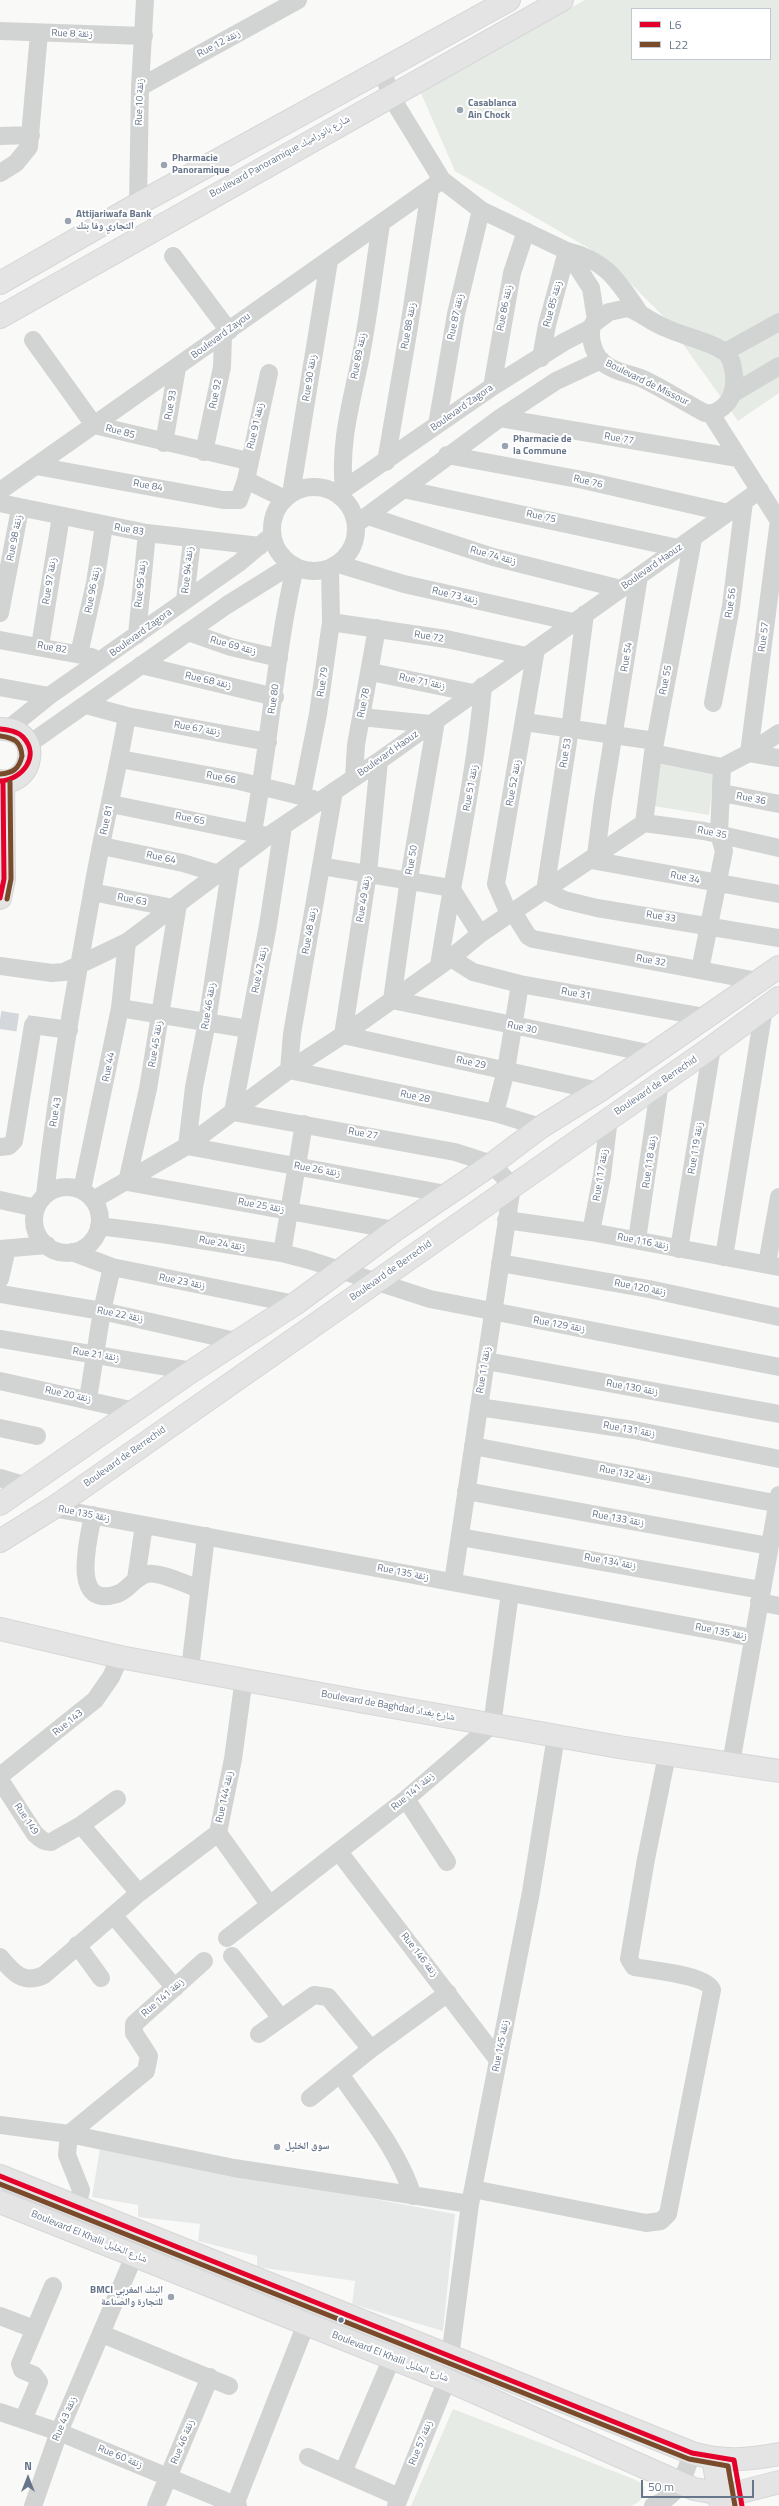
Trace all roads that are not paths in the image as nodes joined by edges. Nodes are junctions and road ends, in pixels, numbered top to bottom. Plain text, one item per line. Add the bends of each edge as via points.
1 (145, 0) edge
2 (298, 0) edge
3 (509, 0) edge
4 (562, 0) edge
5 (537, 7) edge
6 (0, 31) edge
7 (39, 33) junction
8 (144, 36) junction
9 (383, 70) junction
10 (140, 86) junction
11 (390, 95) junction
12 (31, 135) junction
13 (0, 136) edge
14 (0, 172) edge
15 (436, 185) junction
16 (138, 204) junction
17 (481, 210) junction
18 (381, 224) junction
19 (526, 231) junction
20 (567, 251) junction
21 (173, 256) dead end
22 (329, 261) junction
23 (0, 283) edge
24 (639, 312) junction
25 (0, 316) edge
26 (779, 322) edge
27 (594, 324) junction
28 (226, 333) junction
29 (33, 340) dead end
30 (725, 352) junction
31 (541, 358) junction
32 (601, 360) junction
33 (779, 366) edge
34 (177, 368) junction
35 (269, 373) dead end
36 (492, 387) junction
37 (732, 394) junction
38 (711, 414) junction
39 (500, 418) junction
40 (94, 425) junction
41 (437, 425) junction
42 (164, 443) junction
43 (204, 452) junction
44 (447, 455) junction
45 (738, 458) junction
46 (248, 461) junction
47 (386, 462) junction
48 (36, 466) junction
49 (246, 480) junction
50 (403, 489) junction
51 (760, 490) junction
52 (0, 491) edge
53 (340, 492) junction
54 (288, 496) junction
55 (744, 502) junction
56 (0, 504) edge
57 (20, 509) junction
58 (728, 513) junction
59 (61, 516) junction
60 (362, 520) junction
61 (779, 521) edge
62 (104, 525) junction
63 (147, 533) junction
64 (192, 540) junction
65 (266, 541) junction
66 (685, 543) junction
67 (293, 566) junction
68 (334, 566) junction
69 (639, 576) junction
70 (621, 589) junction
71 (185, 600) junction
72 (0, 613) edge
73 (579, 618) junction
74 (331, 622) junction
75 (377, 628) junction
76 (188, 632) junction
77 (137, 635) junction
78 (0, 640) edge
79 (40, 646) junction
80 (531, 652) junction
81 (79, 654) junction
82 (279, 658) junction
83 (103, 660) junction
84 (141, 665) junction
85 (370, 672) junction
86 (0, 687) edge
87 (478, 690) junction
88 (49, 696) junction
89 (275, 697) junction
90 (713, 703) dead end
91 (86, 705) junction
92 (127, 716) junction
93 (361, 717) junction
94 (433, 722) junction
95 (525, 722) junction
96 (4, 729) edge
97 (570, 729) junction
98 (779, 733) edge
99 (613, 737) junction
100 (268, 742) junction
101 (29, 744) junction
102 (654, 747) junction
103 (749, 753) junction
104 (779, 758) edge
105 (120, 759) junction
106 (379, 761) junction
107 (722, 768) junction
108 (354, 777) junction
109 (2, 781) edge
110 (261, 786) junction
111 (722, 793) junction
112 (302, 795) junction
113 (327, 796) junction
114 (111, 804) junction
115 (779, 804) edge
116 (644, 823) junction
117 (268, 832) junction
118 (719, 834) junction
119 (102, 846) junction
120 (779, 848) edge
121 (593, 858) junction
122 (321, 866) junction
123 (225, 870) junction
124 (368, 873) junction
125 (408, 879) junction
126 (716, 884) junction
127 (451, 888) junction
128 (544, 891) junction
129 (92, 892) junction
130 (779, 894) edge
131 (0, 898) edge
132 (176, 906) junction
133 (511, 913) junction
134 (710, 925) junction
135 (480, 934) junction
136 (779, 938) edge
137 (545, 941) joint
138 (127, 942) junction
139 (445, 962) junction
140 (0, 966) edge
141 (80, 966) junction
142 (779, 967) edge
143 (700, 970) junction
144 (758, 981) junction
145 (520, 984) junction
146 (392, 1000) junction
147 (771, 1003) edge
148 (120, 1008) junction
149 (160, 1014) junction
150 (705, 1017) junction
151 (207, 1022) junction
152 (513, 1026) junction
153 (248, 1029) junction
154 (69, 1030) junction
155 (343, 1035) junction
156 (712, 1047) junction
157 (653, 1054) junction
158 (289, 1070) junction
159 (506, 1070) junction
160 (660, 1082) junction
161 (598, 1091) junction
162 (233, 1112) junction
163 (495, 1113) junction
164 (609, 1118) junction
165 (304, 1124) junction
166 (541, 1127) junction
167 (188, 1146) junction
168 (0, 1147) edge
169 (492, 1164) junction
170 (298, 1167) junction
171 (127, 1182) junction
172 (512, 1186) junction
173 (446, 1194) junction
174 (88, 1195) junction
175 (779, 1197) edge
176 (0, 1200) edge
177 (41, 1202) junction
178 (290, 1210) junction
179 (506, 1220) junction
180 (99, 1226) junction
181 (395, 1230) junction
182 (591, 1232) junction
183 (637, 1240) junction
184 (47, 1245) junction
185 (4, 1249) edge
186 (679, 1249) junction
187 (72, 1252) junction
188 (282, 1253) junction
189 (724, 1257) junction
190 (500, 1263) junction
191 (773, 1266) edge
192 (112, 1268) junction
193 (342, 1270) junction
194 (0, 1279) edge
195 (376, 1281) junction
196 (0, 1294) edge
197 (295, 1304) junction
198 (102, 1311) junction
199 (493, 1312) junction
200 (779, 1317) edge
201 (0, 1339) edge
202 (240, 1342) junction
203 (95, 1355) junction
204 (486, 1361) junction
205 (779, 1367) edge
206 (192, 1371) junction
207 (0, 1381) edge
208 (88, 1399) junction
209 (479, 1407) junction
210 (135, 1411) junction
211 (779, 1414) edge
212 (0, 1428) edge
213 (37, 1436) dead end
214 (473, 1446) junction
215 (779, 1459) edge
216 (0, 1478) edge
217 (27, 1486) junction
218 (466, 1491) junction
219 (779, 1501) edge
220 (0, 1504) edge
221 (52, 1508) junction
222 (93, 1515) junction
223 (144, 1525) junction
224 (206, 1536) junction
225 (460, 1536) junction
226 (0, 1541) edge
227 (769, 1546) junction
228 (136, 1579) junction
229 (453, 1582) junction
230 (199, 1589) junction
231 (510, 1593) junction
232 (760, 1596) junction
233 (779, 1606) edge
234 (0, 1629) edge
235 (753, 1638) junction
236 (120, 1657) junction
237 (190, 1668) junction
238 (244, 1678) junction
239 (492, 1724) junction
240 (556, 1736) junction
241 (668, 1755) junction
242 (730, 1763) junction
243 (779, 1771) edge
244 (0, 1776) edge
245 (0, 1780) edge
246 (118, 1799) dead end
247 (406, 1799) junction
248 (81, 1825) junction
249 (218, 1833) junction
250 (339, 1852) junction
251 (447, 1862) dead end
252 (139, 1893) junction
253 (269, 1904) junction
254 (114, 1916) junction
255 (227, 1938) dead end
256 (77, 1945) junction
257 (232, 1956) dead end
258 (0, 1957) edge
259 (204, 1961) dead end
260 (101, 1978) dead end
261 (176, 1988) junction
262 (448, 1993) junction
263 (281, 2018) junction
264 (259, 2034) dead end
265 (371, 2049) junction
266 (498, 2060) junction
267 (340, 2074) junction
268 (310, 2098) dead end
269 (0, 2125) edge
270 (69, 2134) junction
271 (0, 2176) edge
272 (413, 2196) junction
273 (471, 2197) junction
274 (0, 2202) edge
275 (76, 2208) junction
276 (143, 2234) junction
277 (135, 2256) junction
278 (53, 2286) dead end
279 (0, 2316) edge
280 (306, 2324) junction
281 (34, 2329) junction
282 (102, 2334) junction
283 (450, 2357) junction
284 (392, 2358) junction
285 (210, 2377) junction
286 (447, 2380) junction
287 (229, 2386) dead end
288 (0, 2412) edge
289 (23, 2420) junction
290 (59, 2432) junction
291 (692, 2453) junction
292 (779, 2454) edge
293 (308, 2457) dead end
294 (713, 2458) junction
295 (734, 2460) junction
296 (343, 2472) junction
297 (169, 2477) junction
298 (779, 2482) edge
299 (682, 2484) junction
300 (730, 2500) edge
301 (397, 2501) edge
302 (236, 2505) edge
303 (33, 2506) edge
304 (156, 2506) edge
305 (653, 2506) edge

1 - 8 street, Rue 10 زنقة
2 - 10 street, Rue 12 زنقة
3 - 9 street
4 - 5 street, Boulevard Panoramique شارع بانوراميك
5 - 11 street, Boulevard Panoramique شارع بانوراميك
6 - 7 street, Rue 8 زنقة
7 - 8 street, Rue 8 زنقة
7 - 12 street
8 - 10 street, Rue 10 زنقة
9 - 11 street
9 - 16 street
10 - 16 street, Rue 10 زنقة
11 - 15 street
11 - 25 street, Boulevard Panoramique شارع بانوراميك
12 - 13 street
12 - 14 street via 24,155
15 - 17 street
15 - 18 street, Boulevard Zayou
15 - 47 street, Rue 88 زنقة
16 - 23 street
17 - 19 street
17 - 41 street, Rue 87 زنقة via 456,314
18 - 22 street, Boulevard Zayou
18 - 53 street, Rue 89 زنقة via 360,359 345,424
19 - 20 street
19 - 36 street, Rue 86 زنقة via 512,273
20 - 24 street via 583,254 598,262 619,282
20 - 27 street, Boulevard de Missour via 591,288
20 - 31 street, Rue 85 زنقة
21 - 28 street
22 - 28 street, Boulevard Zayou
22 - 54 street, Rue 90 زنقة
24 - 27 street via 628,308 620,309
24 - 30 street via 655,324
26 - 30 street
27 - 31 street, Boulevard Zagora
27 - 32 street, Boulevard de Missour via 593,346
28 - 34 street, Boulevard Zayou
28 - 43 street, Rue 92 via 222,367
29 - 40 street, Rue 85
30 - 37 street via 733,366 735,380
31 - 36 street, Boulevard Zagora
32 - 38 street, Boulevard de Missour
32 - 39 street via 556,381
33 - 37 street
34 - 40 street, Boulevard Zayou
34 - 42 street, Rue 93
35 - 46 street, Rue 91 زنقة
36 - 41 street, Boulevard Zagora
37 - 38 street via 719,410
38 - 45 street
39 - 44 street
39 - 45 street, Rue 77
40 - 42 street, Rue 85
40 - 48 street, Boulevard Zayou
41 - 47 street, Boulevard Zagora
42 - 43 street, Rue 85
43 - 46 street, Rue 85
44 - 50 street
44 - 58 street, Rue 76 via 583,480
45 - 51 street
46 - 49 street, Rue 91 زنقة
47 - 53 street, Boulevard Zagora
48 - 49 street, Rue 84 via 223,500 241,498
48 - 52 street, Boulevard Zayou
49 - 54 street
50 - 60 street
50 - 66 street, Rue 75
51 - 55 street, Boulevard Haouz
51 - 61 street
53 - 54 street via 309,488
53 - 60 street
54 - 65 street via 275,512
55 - 58 street, Boulevard Haouz
55 - 90 street, Rue 56 via 731,606
56 - 57 street, Rue 83
57 - 59 street, Rue 83
57 - 72 street, Rue 98 زنقة
58 - 66 street, Boulevard Haouz
59 - 62 street, Rue 83
59 - 79 street, Rue 97 زنقة
60 - 68 street via 353,546
60 - 70 street, Rue 74 زنقة via 493,557
61 - 103 street, Rue 57
62 - 63 street, Rue 83
62 - 81 street, Rue 96 زنقة via 95,584
63 - 64 street, Rue 83
63 - 77 street, Rue 95 زنقة
64 - 65 street, Rue 83
64 - 71 street, Rue 94 زنقة
65 - 67 street
65 - 71 street, Boulevard Zagora
66 - 69 street, Boulevard Haouz
66 - 102 street, Rue 55
67 - 68 street via 318,571
67 - 76 street via 227,605
67 - 82 street, Rue 80
68 - 73 street, Rue 73 زنقة via 404,584
68 - 74 street, Rue 79
69 - 70 street, Boulevard Haouz
69 - 99 street, Rue 54
70 - 73 street, Boulevard Haouz
71 - 77 street, Boulevard Zagora
73 - 80 street, Boulevard Haouz
73 - 97 street, Rue 53
74 - 75 street, Rue 72
74 - 112 street, Rue 79 via 318,714
75 - 80 street, Rue 72
75 - 85 street, Rue 78
76 - 82 street, Rue 69 زنقة via 231,647
76 - 84 street
77 - 83 street, Boulevard Zagora
78 - 79 street, Rue 82
79 - 81 street, Rue 82
80 - 87 street, Boulevard Haouz
80 - 95 street, Rue 52 زنقة
81 - 83 street, Rue 82
82 - 89 street, Rue 80
83 - 88 street, Boulevard Zagora
84 - 89 street, Rue 68 زنقة
84 - 91 street
85 - 87 street, Rue 71 زنقة
85 - 93 street, Rue 78
86 - 88 street
87 - 94 street, Boulevard Haouz
87 - 127 street, Rue 51 زنقة via 478,747
88 - 96 street, Boulevard Zagora
89 - 100 street, Rue 80
91 - 92 street
91 - 101 street
92 - 100 street, Rue 67 زنقة
92 - 105 street, Rue 81
93 - 94 street
93 - 108 street, Rue 78
94 - 106 street, Boulevard Haouz
94 - 125 street, Rue 50
95 - 97 street
95 - 133 street, Rue 52 زنقة via 496,884
96 - 101 street via 18,732
97 - 99 street
97 - 128 street, Rue 53
98 - 103 street
99 - 102 street
99 - 121 street
100 - 110 street, Rue 80
101 - 109 street via 29,759 24,773 15,779
102 - 107 street
102 - 116 street, Rue 55
103 - 104 street
103 - 107 street
105 - 110 street, Rue 66
105 - 114 street, Rue 81
106 - 108 street, Boulevard Haouz
106 - 124 street, Rue 49 زنقة
107 - 111 street
108 - 113 street, Boulevard Haouz
109 - 131 street via 4,879
110 - 112 street, Rue 66
110 - 117 street, Rue 80
111 - 115 street, Rue 36
111 - 118 street
112 - 113 street, Rue 66
113 - 117 street, Boulevard Haouz
113 - 122 street, Rue 48 زنقة
114 - 117 street, Rue 65
114 - 119 street, Rue 81
116 - 118 street, Rue 35
116 - 121 street
117 - 123 street, Boulevard Haouz
117 - 153 street, Rue 47 زنقة via 268,925
118 - 120 street, Rue 35
118 - 126 street via 724,851
119 - 123 street, Rue 64
119 - 129 street, Rue 81
121 - 126 street, Rue 34
121 - 128 street
122 - 124 street
122 - 158 street, Rue 48 زنقة via 292,1034
123 - 132 street, Boulevard Haouz
123 - 151 street, Rue 46 زنقة
124 - 125 street
124 - 155 street, Rue 49 زنقة
125 - 127 street
125 - 146 street, Rue 50
126 - 130 street, Rue 34
126 - 134 street
127 - 135 street
127 - 139 street, Rue 51 زنقة
128 - 133 street
128 - 134 street, Rue 33 via 584,905
129 - 132 street, Rue 63
129 - 141 street, Rue 81
132 - 138 street, Boulevard Haouz
132 - 149 street, Rue 45 زنقة
133 - 135 street
133 - 137 street, Rue 52 زنقة via 528,936
134 - 136 street, Rue 33
134 - 143 street
135 - 139 street
137 - 143 street, Rue 32
138 - 141 street, Boulevard Haouz
138 - 148 street, Rue 44
139 - 145 street, Rue 31
139 - 146 street
140 - 141 street, Boulevard Haouz via 52,973
141 - 154 street, Rue 43
142 - 144 street
143 - 144 street, Rue 32
144 - 150 street
145 - 150 street, Rue 31
145 - 152 street
146 - 152 street, Rue 30
146 - 155 street
147 - 156 street, Boulevard de Berrechid
147 - 189 street
148 - 149 street
148 - 174 street, Rue 44
149 - 151 street
149 - 171 street, Rue 45 زنقة via 148,1089
150 - 157 street
151 - 153 street
151 - 167 street, Rue 46 زنقة via 194,1088
152 - 157 street, Rue 30
152 - 159 street
153 - 162 street, Rue 47 زنقة
154 - 168 street via 33,1026 14,1141 9,1146
154 - 177 street, Rue 43
155 - 158 street
155 - 159 street, Rue 29
156 - 160 street, Boulevard de Berrechid
156 - 186 street, Rue 119 زنقة
157 - 161 street
158 - 162 street
158 - 163 street, Rue 28
159 - 161 street, Rue 29
159 - 163 street
160 - 164 street, Boulevard de Berrechid
160 - 183 street, Rue 118 زنقة
161 - 166 street
162 - 165 street, Rue 27
162 - 167 street
163 - 166 street, Rue 28
164 - 172 street, Boulevard de Berrechid
164 - 182 street, Rue 117 زنقة via 602,1176
165 - 169 street, Rue 27 via 423,1145
165 - 170 street
166 - 169 street
167 - 170 street, Rue 26 زنقة
167 - 171 street
169 - 172 street
169 - 173 street
170 - 173 street, Rue 26 زنقة
170 - 178 street
171 - 174 street
171 - 178 street, Rue 25 زنقة
172 - 179 street, Rue 11 زنقة
172 - 195 street, Boulevard de Berrechid
173 - 181 street
174 - 177 street via 61,1187
174 - 180 street via 99,1212
175 - 191 street
176 - 177 street
177 - 184 street via 35,1226 39,1237
178 - 181 street, Rue 25 زنقة
178 - 188 street
179 - 182 street, Rue 116 زنقة
179 - 190 street, Rue 11 زنقة
180 - 187 street via 91,1242
180 - 188 street, Rue 24 زنقة
181 - 193 street
182 - 183 street, Rue 116 زنقة
183 - 186 street, Rue 116 زنقة
184 - 185 street
184 - 187 street via 56,1250
185 - 194 street
186 - 189 street, Rue 116 زنقة
187 - 192 street, Rue 23 زنقة
188 - 193 street, Rue 24 زنقة
189 - 191 street, Rue 116 زنقة
190 - 199 street, Rue 11 زنقة
190 - 200 street, Rue 120 زنقة via 649,1289
192 - 197 street, Rue 23 زنقة
192 - 198 street
193 - 195 street, Rue 129 زنقة
193 - 197 street
195 - 199 street, Rue 129 زنقة via 430,1299
195 - 221 street, Boulevard de Berrechid
196 - 198 street, Rue 22 زنقة
197 - 202 street
198 - 202 street, Rue 22 زنقة
198 - 203 street
199 - 204 street, Rue 11 زنقة
199 - 205 street, Rue 129 زنقة
201 - 203 street, Rue 21 زنقة
202 - 206 street
203 - 206 street, Rue 21 زنقة
203 - 208 street
204 - 209 street, Rue 11 زنقة
204 - 211 street, Rue 130 زنقة
206 - 210 street
207 - 208 street, Rue 20 زنقة
208 - 210 street, Rue 20 زنقة
209 - 214 street, Rue 11 زنقة
209 - 215 street, Rue 131 زنقة via 634,1430
210 - 217 street
212 - 213 street
214 - 218 street, Rue 11 زنقة
214 - 219 street, Rue 132 زنقة
216 - 217 street
217 - 220 street
218 - 225 street, Rue 11 زنقة
218 - 227 street, Rue 133 زنقة
219 - 227 street
221 - 222 street, Rue 135 زنقة
221 - 226 street, Boulevard de Berrechid
222 - 223 street, Rue 135 زنقة
222 - 228 street via 85,1564 88,1588 108,1596 118,1594
223 - 224 street, Rue 135 زنقة
223 - 228 street
224 - 229 street, Rue 135 زنقة
224 - 230 street
225 - 229 street, Rue 11 زنقة
225 - 232 street, Rue 134 زنقة
227 - 232 street
228 - 230 street via 151,1574
229 - 231 street, Rue 135 زنقة
230 - 237 street
231 - 235 street, Rue 135 زنقة
231 - 239 street
232 - 233 street, Rue 134 زنقة
232 - 235 street
234 - 236 street, Boulevard de Baghdad شارع بغداد
235 - 242 street
236 - 237 street, Boulevard de Baghdad شارع بغداد
236 - 244 street, Rue 143 via 111,1677 95,1700
237 - 238 street, Boulevard de Baghdad شارع بغداد
238 - 239 street, Boulevard de Baghdad شارع بغداد
238 - 249 street, Rue 144 زنقة via 233,1759
239 - 240 street, Boulevard de Baghdad شارع بغداد
239 - 247 street, Rue 141 زنقة
240 - 241 street, Boulevard de Baghdad شارع بغداد
240 - 266 street, Rue 145 زنقة via 532,1892
241 - 242 street, Boulevard de Baghdad شارع بغداد
241 - 273 street via 646,1858 629,1959 634,1967 696,1978 708,1984 712,1990 668,2214 661,2221 646,2223
242 - 243 street, Boulevard de Baghdad شارع بغداد
245 - 248 street, Rue 149 via 42,1841 52,1842
246 - 248 street, Rue 149
247 - 250 street, Rue 141 زنقة
247 - 251 street
248 - 252 street
249 - 252 street, Rue 144 زنقة
249 - 253 street
250 - 253 street, Rue 141 زنقة
250 - 262 street, Rue 146 زنقة
252 - 254 street, Rue 144 زنقة
253 - 255 street, Rue 141 زنقة
254 - 256 street, Rue 144 زنقة
254 - 261 street
256 - 258 street, Rue 144 زنقة via 44,1974 34,1979 14,1974
256 - 260 street
257 - 263 street
259 - 261 street, Rue 141 زنقة
261 - 270 street, Rue 141 زنقة via 136,2021 133,2029 149,2056 146,2071
262 - 265 street
262 - 266 street, Rue 146 زنقة
263 - 264 street
263 - 265 street via 314,1995 324,1995
265 - 267 street
266 - 273 street, Rue 145 زنقة
267 - 268 street
267 - 272 street via 391,2148 407,2178
269 - 270 street
270 - 272 street via 234,2168
270 - 275 street via 67,2156 81,2190
271 - 275 street
272 - 273 street
273 - 283 street, Rue 145 زنقة
274 - 277 street, Boulevard El Khalil شارع الخليل
275 - 276 street
276 - 277 street, Rue 43 زنقة
276 - 283 street
277 - 280 street, Boulevard El Khalil شارع الخليل
277 - 282 street, Rue 43 زنقة
278 - 281 street
279 - 281 street
280 - 284 street, Boulevard El Khalil شارع الخليل
280 - 302 street
281 - 289 street via 20,2364 22,2370 34,2375 39,2382
282 - 285 street
282 - 290 street, Rue 43 زنقة
283 - 286 street, Rue 57 زنقة
283 - 291 street
284 - 286 street, Boulevard El Khalil شارع الخليل
284 - 296 street
285 - 287 street
285 - 297 street, Rue 46 زنقة
286 - 299 street, Boulevard El Khalil شارع الخليل
286 - 301 street, Rue 57 زنقة
288 - 289 street, Rue 60 زنقة
289 - 290 street, Rue 60 زنقة
290 - 297 street, Rue 60 زنقة
290 - 303 street, Rue 43 زنقة
291 - 294 street
291 - 299 street
292 - 295 street
293 - 296 street
294 - 295 street
294 - 300 street
295 - 300 street
296 - 301 street
297 - 302 street, Rue 60 زنقة
297 - 304 street, Rue 46 زنقة
298 - 300 street
299 - 300 street, Boulevard El Khalil شارع الخليل
299 - 305 street via 675,2493

